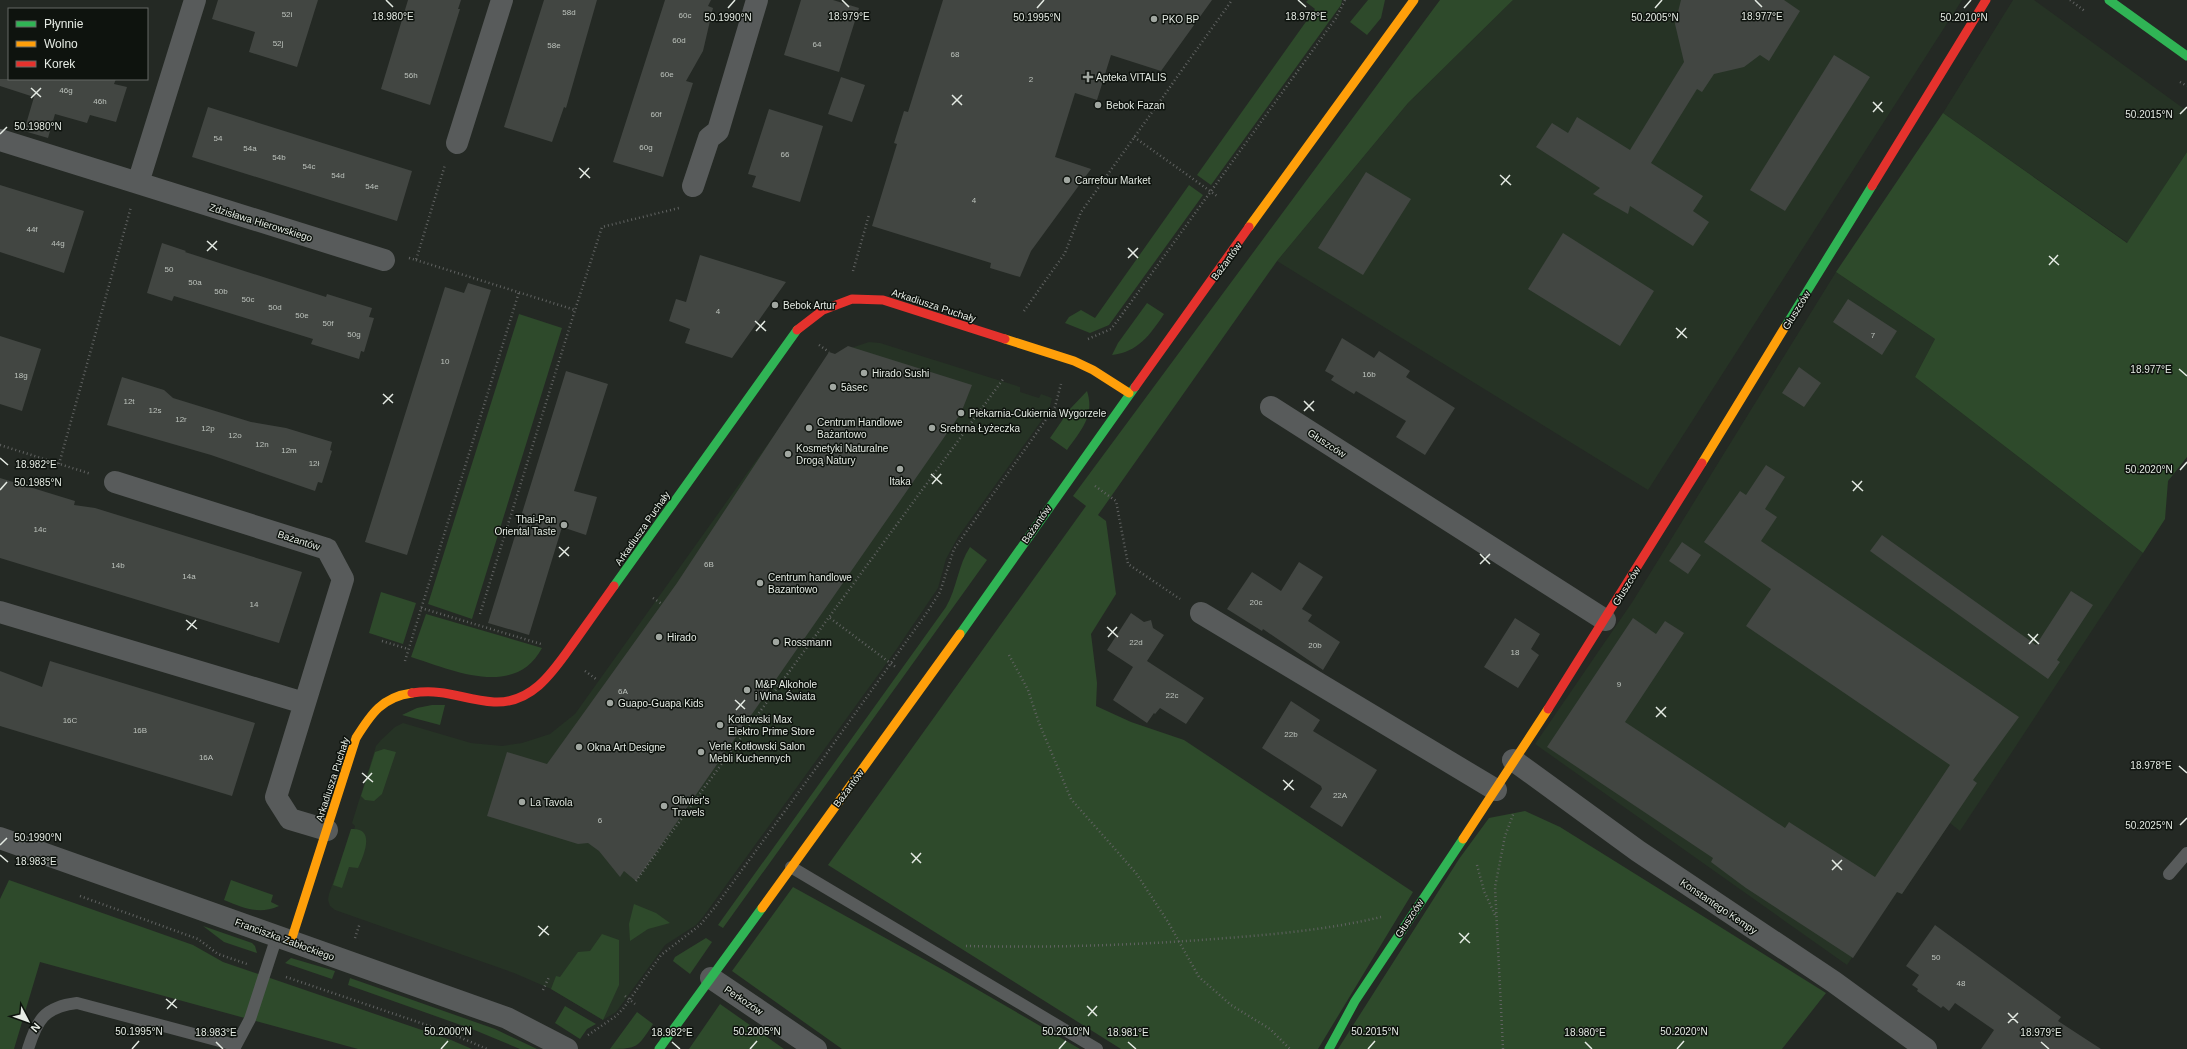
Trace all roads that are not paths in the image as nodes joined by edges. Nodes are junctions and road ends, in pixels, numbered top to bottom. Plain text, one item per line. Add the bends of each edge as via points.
1 (194, 0) edge
2 (502, 0) edge
3 (757, 0) edge
4 (1414, 0) edge
5 (1986, 0) edge
6 (2109, 0) edge
7 (2187, 56) edge
8 (0, 140) edge
9 (457, 143) road end
10 (138, 183) junction
11 (693, 186) road end
12 (384, 260) road end
13 (1129, 393) junction
14 (1272, 407) dead end
15 (115, 482) road end
16 (0, 612) edge
17 (1201, 613) road end
18 (1605, 620) junction
19 (304, 703) junction
20 (1513, 760) junction
21 (1496, 790) junction
22 (327, 830) junction
23 (0, 838) edge
24 (2187, 853) edge
25 (791, 867) junction
26 (2169, 874) dead end
27 (284, 939) junction
28 (711, 978) junction
29 (234, 1047) edge
30 (28, 1049) edge
31 (566, 1049) edge
32 (659, 1049) edge
33 (816, 1049) edge
34 (1097, 1049) edge
35 (1329, 1049) edge
36 (1926, 1049) edge

1 - 10 street
2 - 9 street
3 - 11 street via 718,131 709,138
4 - 13 street, Bażantów
5 - 18 street, Głuszców
6 - 7 street
8 - 10 street, Zdzisława Hierowskiego
10 - 12 street, Zdzisława Hierowskiego
13 - 22 street, Arkadiusza Puchały via 1074,361 883,300 852,299 823,310 798,329 549,676 530,693 509,701 486,702 437,690 410,692 388,701 368,717 356,738
13 - 25 street, Bażantów
14 - 18 street, Głuszców
15 - 19 street, Bażantów via 328,549 343,580
16 - 19 street
17 - 21 street
18 - 20 street, Głuszców
19 - 22 street, Bażantów via 276,797 290,819
20 - 21 street, Głuszców
20 - 36 street, Konstantego Kempy via 1638,850 1834,982
21 - 35 street, Głuszców via 1355,1001
22 - 27 street, Arkadiusza Puchały
23 - 27 street, Franciszka Zabłockiego
24 - 26 lane
25 - 28 street, Bażantów
25 - 34 lane
27 - 29 lane via 266,970 250,1019
27 - 31 street, Franciszka Zabłockiego via 507,1018
28 - 32 street, Bażantów
28 - 33 street, Perkozów
29 - 30 lane via 76,1003 57,1007 41,1019 35,1026

